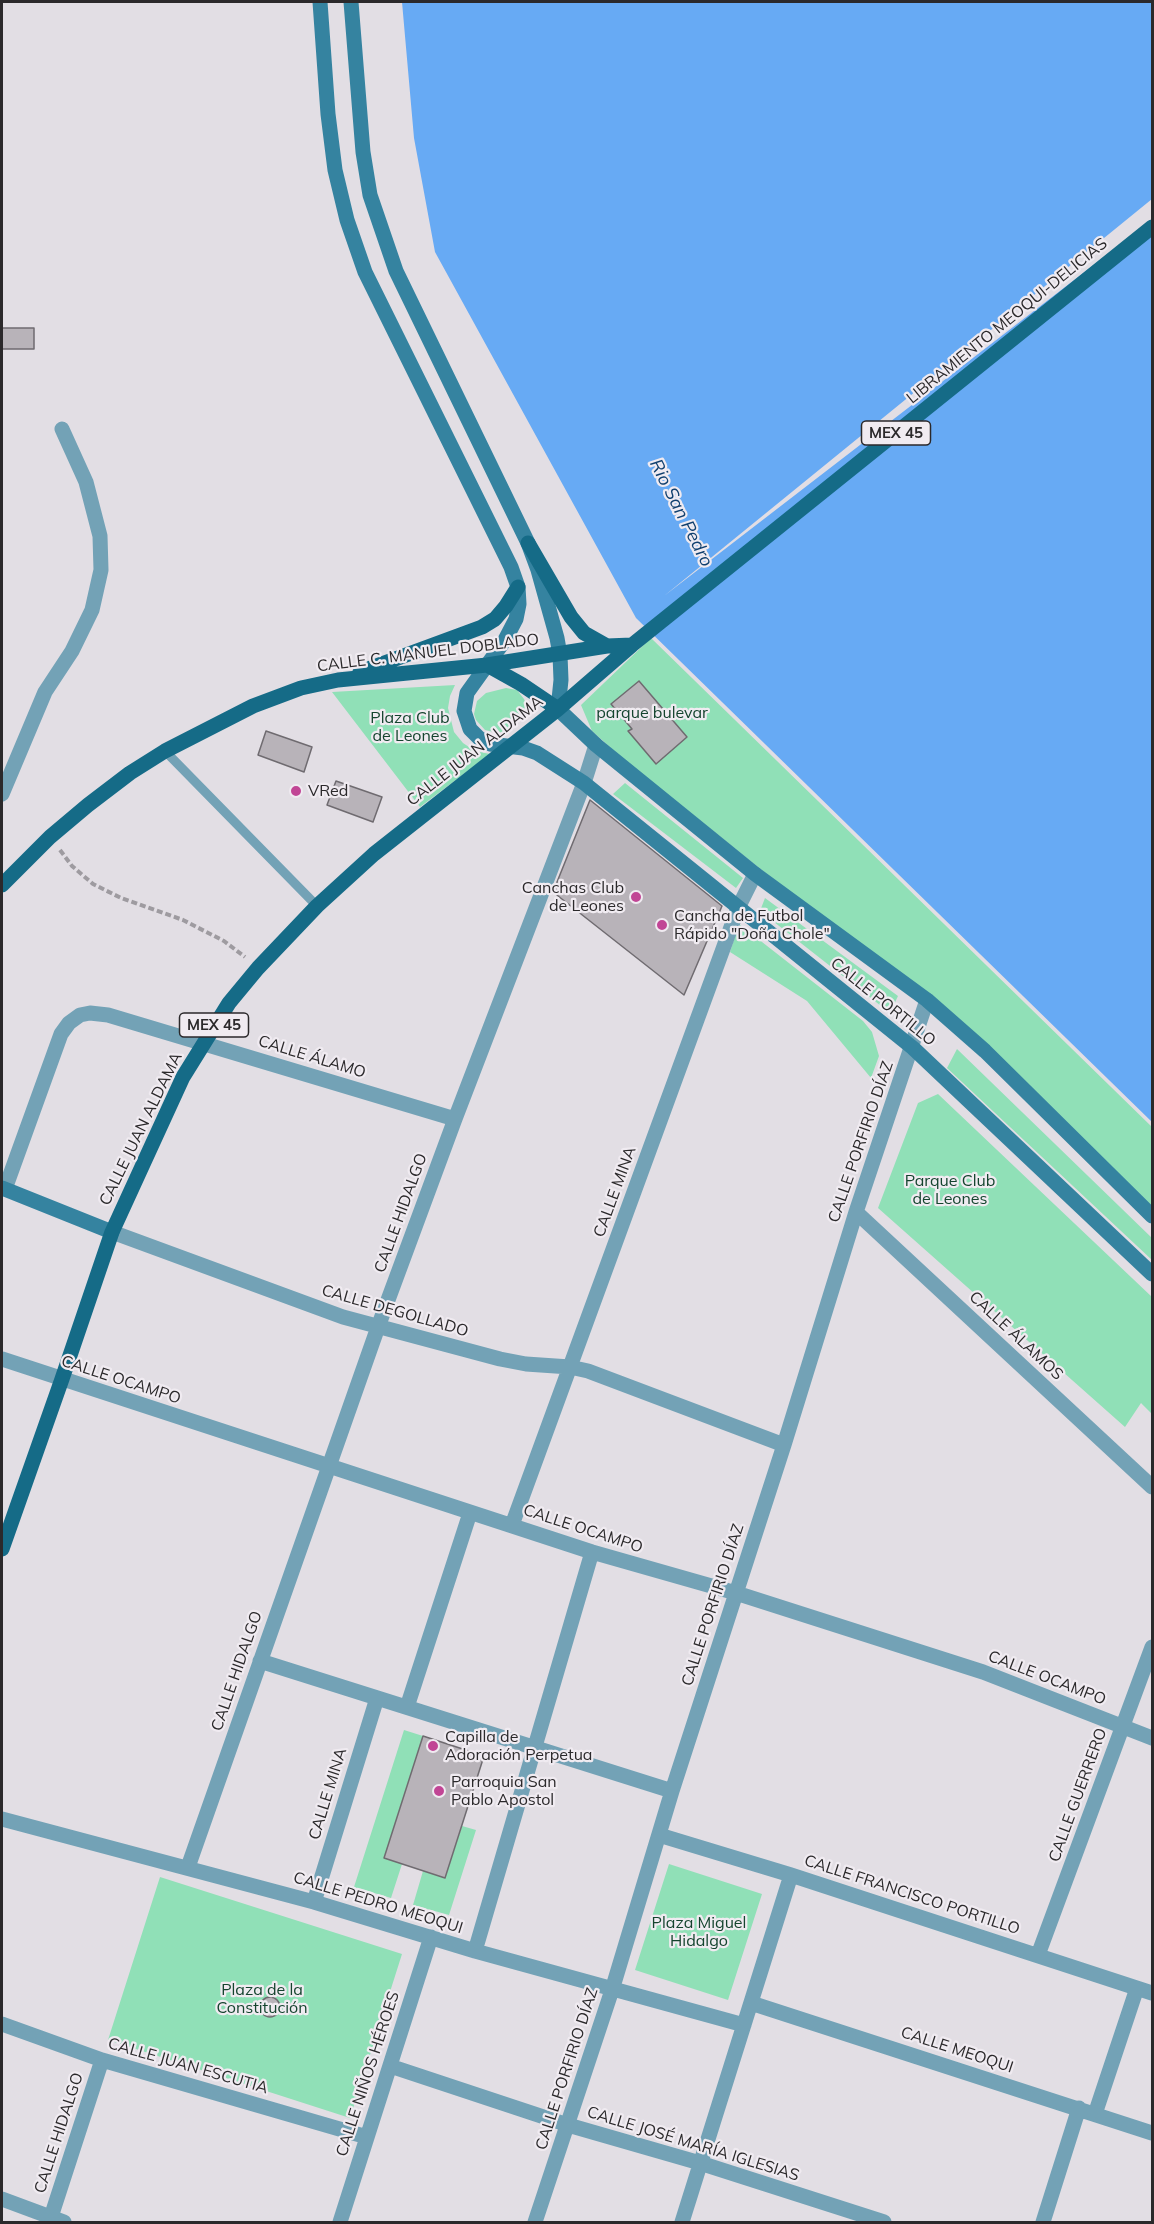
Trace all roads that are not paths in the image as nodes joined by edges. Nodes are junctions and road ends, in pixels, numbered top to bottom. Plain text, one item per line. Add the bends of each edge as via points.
1 (320, 2) edge
2 (351, 2) edge
3 (1152, 227) edge
4 (62, 429) dead end
5 (528, 543) junction
6 (518, 586) junction
7 (636, 642) junction
8 (607, 646) junction
9 (560, 655) junction
10 (487, 665) junction
11 (338, 680) junction
12 (558, 709) junction
13 (596, 745) junction
14 (510, 747) junction
15 (165, 752) junction
16 (584, 783) junction
17 (2, 794) edge
18 (755, 874) junction
19 (2, 885) edge
20 (317, 906) junction
21 (738, 908) junction
22 (927, 1000) junction
23 (203, 1043) junction
24 (913, 1048) junction
25 (455, 1119) junction
26 (3, 1189) edge
27 (856, 1212) junction
28 (1152, 1216) edge
29 (112, 1232) junction
30 (1152, 1274) edge
31 (378, 1327) junction
32 (2, 1359) edge
33 (570, 1367) junction
34 (62, 1379) junction
35 (784, 1445) junction
36 (329, 1467) junction
37 (1152, 1487) edge
38 (470, 1513) junction
39 (512, 1525) junction
40 (2, 1549) edge
41 (592, 1552) junction
42 (736, 1593) junction
43 (1152, 1647) edge
44 (260, 1661) junction
45 (377, 1698) junction
46 (407, 1707) junction
47 (1122, 1726) junction
48 (1152, 1738) edge
49 (535, 1747) junction
50 (672, 1791) junction
51 (2, 1819) edge
52 (659, 1835) junction
53 (188, 1867) junction
54 (791, 1875) junction
55 (314, 1902) junction
56 (431, 1937) junction
57 (475, 1951) junction
58 (1038, 1955) junction
59 (1137, 1988) junction
60 (612, 1990) junction
61 (1152, 1993) edge
62 (751, 2003) junction
63 (2, 2024) edge
64 (744, 2025) junction
65 (102, 2060) junction
66 (390, 2066) junction
67 (1079, 2108) junction
68 (1095, 2114) junction
69 (568, 2125) junction
70 (1152, 2133) edge
71 (368, 2137) junction
72 (700, 2163) junction
73 (2, 2199) edge
74 (58, 2220) edge
75 (340, 2223) edge
76 (535, 2223) edge
77 (682, 2223) edge
78 (884, 2223) edge
79 (1043, 2223) edge

1 - 6 street via 335,170 347,220 365,272
2 - 5 street via 363,152 382,235
3 - 7 main road, LIBRAMIENTO MEOQUI-DELICIAS / MEX 45
4 - 17 street via 86,482 100,536 101,570 92,610 72,651 45,692
5 - 8 main road via 577,625
5 - 9 street
6 - 10 street, CALLE PORTILLO via 516,619
6 - 11 main road via 495,619 482,627
7 - 8 main road, CALLE C. MANUEL DOBLADO
7 - 12 main road, CALLE JUAN ALDAMA / MEX 45
8 - 9 main road, CALLE C. MANUEL DOBLADO
9 - 10 main road, CALLE C. MANUEL DOBLADO
9 - 12 street
10 - 11 main road, CALLE C. MANUEL DOBLADO
10 - 12 main road
10 - 14 street, CALLE PORTILLO via 467,693 466,721 479,738
11 - 15 main road, CALLE C. MANUEL DOBLADO via 301,688 253,706
12 - 13 street, CALLE PORTILLO
12 - 14 main road, CALLE JUAN ALDAMA / MEX 45
13 - 16 street, CALLE HIDALGO
13 - 18 street, CALLE PORTILLO
14 - 16 street, CALLE PORTILLO via 537,753
14 - 20 main road, CALLE JUAN ALDAMA / MEX 45 via 374,855
15 - 19 main road, CALLE C. MANUEL DOBLADO via 88,805
15 - 20 lane
16 - 21 street, CALLE PORTILLO
16 - 25 street, CALLE HIDALGO
18 - 21 street, CALLE MINA
18 - 22 street, CALLE PORTILLO
20 - 23 main road, CALLE JUAN ALDAMA / MEX 45 via 258,968
21 - 24 street, CALLE PORTILLO
21 - 33 street, CALLE MINA
22 - 24 street, CALLE PORFIRIO DÍAZ
22 - 28 street, CALLE PORTILLO
23 - 25 street, CALLE ÁLAMO
23 - 26 street, CALLE ÁLAMO via 90,1012 69,1023 61,1034
23 - 29 main road, CALLE JUAN ALDAMA / MEX 45 via 162,1121
24 - 27 street, CALLE PORFIRIO DÍAZ
24 - 30 street, CALLE PORTILLO
25 - 31 street, CALLE HIDALGO
26 - 29 street, CALLE DEGOLLADO
27 - 35 street, CALLE PORFIRIO DÍAZ
27 - 37 street, CALLE ÁLAMOS
29 - 31 street, CALLE DEGOLLADO via 310,1306
29 - 34 main road, CALLE JUAN ALDAMA / MEX 45
31 - 33 street, CALLE DEGOLLADO via 517,1363
31 - 36 street, CALLE HIDALGO
32 - 34 street, CALLE OCAMPO
33 - 35 street, CALLE DEGOLLADO
33 - 39 street, CALLE MINA
34 - 36 street, CALLE OCAMPO
34 - 40 main road, CALLE JUAN ALDAMA / MEX 45
35 - 42 street, CALLE PORFIRIO DÍAZ
36 - 38 street, CALLE OCAMPO
36 - 44 street, CALLE HIDALGO
38 - 39 street, CALLE OCAMPO
38 - 46 street
39 - 41 street, CALLE OCAMPO
41 - 42 street, CALLE OCAMPO
41 - 49 street
42 - 47 street, CALLE OCAMPO via 982,1672
42 - 50 street, CALLE PORFIRIO DÍAZ
43 - 47 street, CALLE GUERRERO
44 - 45 street
44 - 53 street, CALLE HIDALGO
45 - 46 street
45 - 55 street, CALLE MINA
46 - 49 street
47 - 48 street, CALLE OCAMPO
47 - 58 street, CALLE GUERRERO
49 - 50 street
49 - 57 street
50 - 52 street, CALLE PORFIRIO DÍAZ
51 - 53 street, CALLE PEDRO MEOQUI
52 - 54 street, CALLE FRANCISCO PORTILLO
52 - 60 street, CALLE PORFIRIO DÍAZ
53 - 55 street, CALLE PEDRO MEOQUI
54 - 58 street, CALLE FRANCISCO PORTILLO
54 - 62 street
55 - 56 street, CALLE PEDRO MEOQUI
56 - 57 street, CALLE PEDRO MEOQUI
56 - 66 street, CALLE NIÑOS HÉROES
57 - 60 street, CALLE PEDRO MEOQUI
58 - 59 street, CALLE FRANCISCO PORTILLO
59 - 61 street, CALLE FRANCISCO PORTILLO
59 - 68 street
60 - 64 street, CALLE PEDRO MEOQUI
60 - 69 street, CALLE PORFIRIO DÍAZ
62 - 64 street
62 - 67 street, CALLE MEOQUI
63 - 65 street, CALLE JUAN ESCUTIA
64 - 72 street
65 - 71 street, CALLE JUAN ESCUTIA
65 - 74 street, CALLE HIDALGO
66 - 69 street, CALLE JOSÉ MARÍA IGLESIAS
66 - 71 street, CALLE NIÑOS HÉROES
67 - 68 street, CALLE MEOQUI
67 - 79 street
68 - 70 street, CALLE MEOQUI
69 - 72 street, CALLE JOSÉ MARÍA IGLESIAS
69 - 76 street, CALLE PORFIRIO DÍAZ
71 - 75 street, CALLE NIÑOS HÉROES
72 - 77 street
72 - 78 street, CALLE JOSÉ MARÍA IGLESIAS
73 - 74 street

